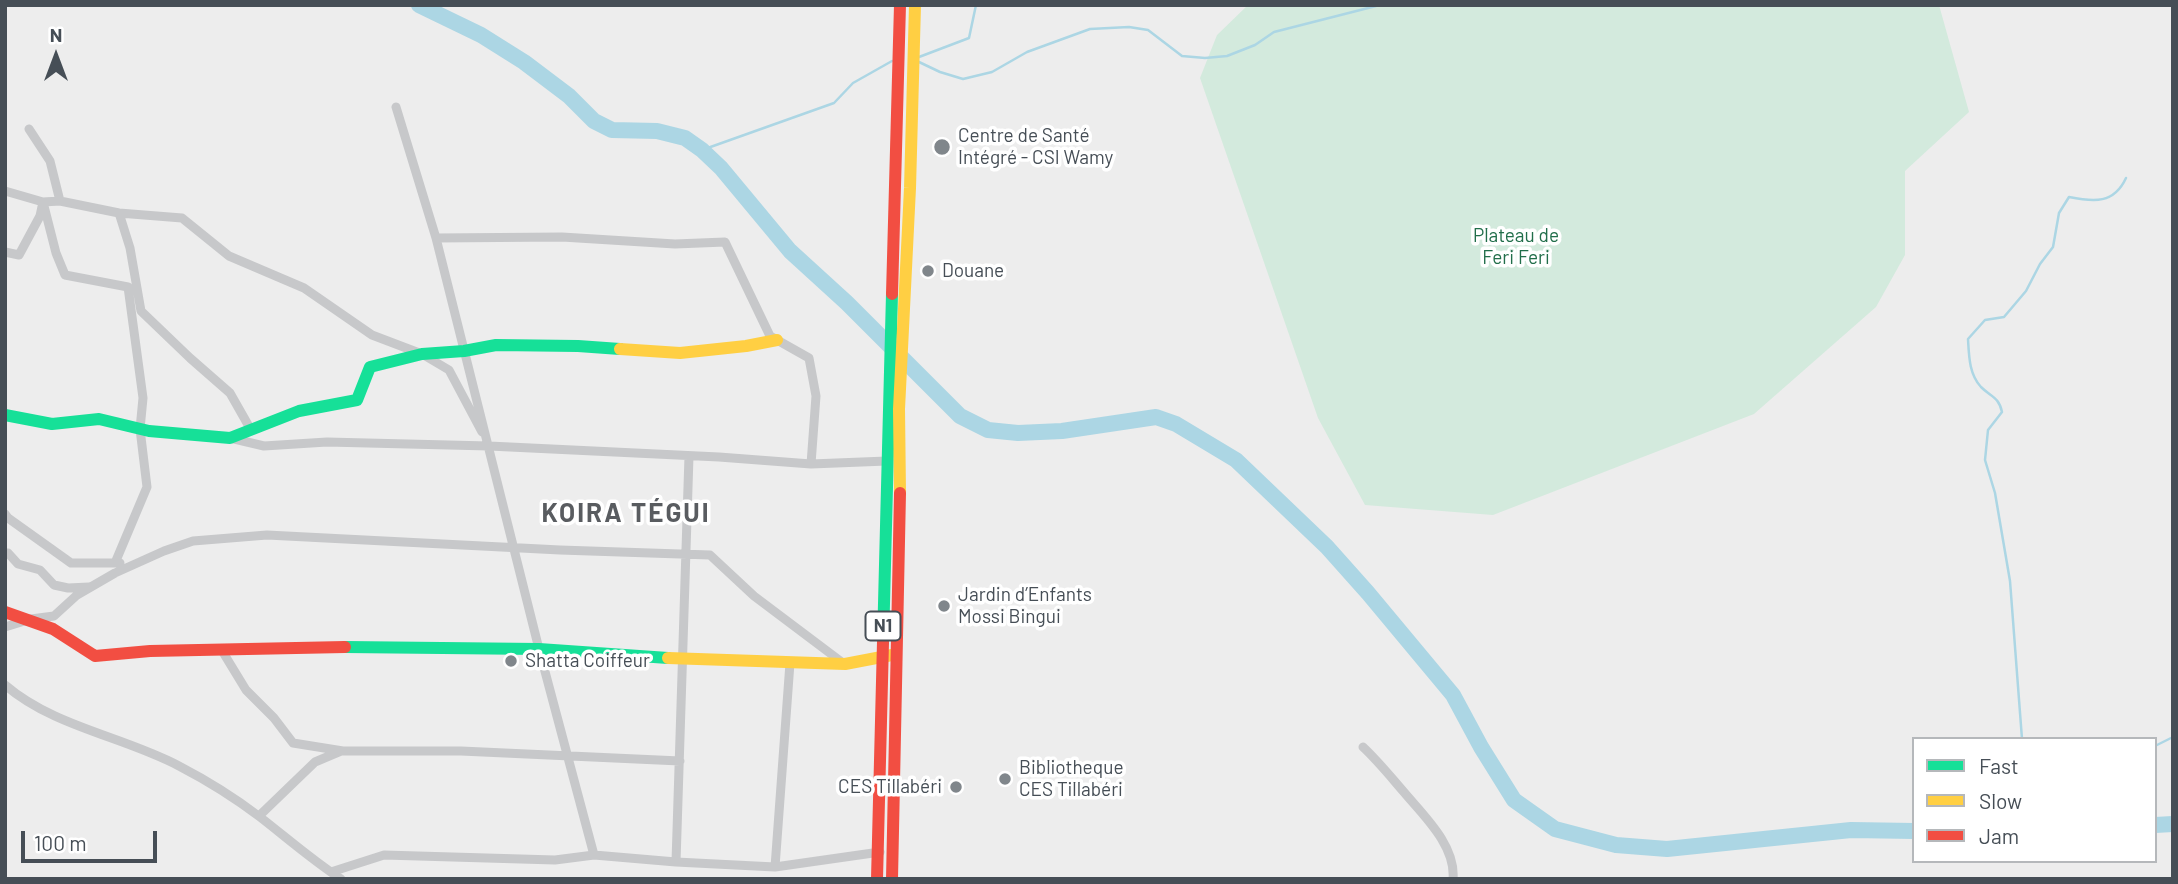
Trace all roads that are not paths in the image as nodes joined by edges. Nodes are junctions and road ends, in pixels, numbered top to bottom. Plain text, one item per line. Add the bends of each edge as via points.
1 (900, 5) edge
2 (915, 5) edge
3 (396, 107) dead end
4 (29, 129) dead end
5 (5, 191) edge
6 (60, 201) junction
7 (43, 202) junction
8 (119, 213) junction
9 (436, 237) junction
10 (900, 238) junction
11 (5, 252) edge
12 (777, 340) junction
13 (464, 351) junction
14 (422, 354) junction
15 (895, 375) junction
16 (5, 415) edge
17 (140, 429) junction
18 (251, 430) junction
19 (230, 438) junction
20 (489, 446) junction
21 (689, 456) junction
22 (887, 461) junction
23 (811, 464) junction
24 (5, 514) edge
25 (514, 548) junction
26 (5, 553) edge
27 (686, 554) junction
28 (138, 562) junction
29 (115, 563) junction
30 (91, 587) junction
31 (5, 612) edge
32 (31, 619) junction
33 (5, 627) edge
34 (221, 649) junction
35 (539, 649) junction
36 (896, 655) junction
37 (882, 656) junction
38 (683, 659) junction
39 (790, 663) junction
40 (845, 664) junction
41 (5, 685) edge
42 (1363, 747) dead end
43 (343, 751) junction
44 (569, 757) junction
45 (680, 761) junction
46 (259, 816) junction
47 (893, 851) junction
48 (878, 852) junction
49 (594, 855) junction
50 (677, 862) junction
51 (775, 867) junction
52 (331, 872) junction
53 (341, 879) edge
54 (877, 879) edge
55 (892, 879) edge
56 (1453, 879) edge

1 - 10 street, N1
2 - 10 street, N1 via 914,85
3 - 9 street
4 - 6 street via 50,161
5 - 7 street
6 - 7 street
6 - 8 street
7 - 11 street via 19,255
7 - 17 street via 65,275 128,287 143,398
8 - 14 street via 182,218 229,256 304,288 372,335
8 - 18 street via 141,311 230,393
9 - 12 street via 724,242 770,336
9 - 13 street
10 - 15 street, N1
12 - 13 street via 680,353 534,344
12 - 23 street via 809,358 816,396
13 - 14 street
13 - 20 street
14 - 18 street via 370,367 357,400 299,411
14 - 20 street via 449,370
15 - 22 street, N1
15 - 36 street, N1
16 - 17 street via 52,424 99,419
17 - 19 street
17 - 29 street via 147,487
18 - 19 street
19 - 20 street via 264,446 327,442
20 - 21 street
20 - 25 street
21 - 23 street
21 - 27 street
22 - 23 street
22 - 37 street, N1
24 - 29 street via 71,563
25 - 27 street
25 - 28 street via 267,535 193,541
25 - 35 street
26 - 30 street via 18,564 40,570 54,585
27 - 38 street
27 - 40 street via 710,555 754,596
28 - 29 street
28 - 30 street
30 - 32 street via 54,616
31 - 32 street
32 - 33 street
32 - 34 street via 69,636 95,656
34 - 35 street
34 - 43 street via 246,690 293,743
35 - 38 street
35 - 44 street
36 - 37 street
36 - 47 street, N1
37 - 40 street
37 - 48 street, N1
38 - 39 street
38 - 45 street
39 - 40 street
39 - 51 street
41 - 46 street via 43,711 179,766
42 - 56 street via 1435,829 1449,853
43 - 44 street
43 - 46 street via 315,762
44 - 45 street
44 - 49 street
45 - 50 street
46 - 52 street
47 - 48 street
47 - 55 street, N1
48 - 51 street
48 - 54 street, N1
49 - 50 street
49 - 52 street via 555,860 384,855
50 - 51 street
52 - 53 street

